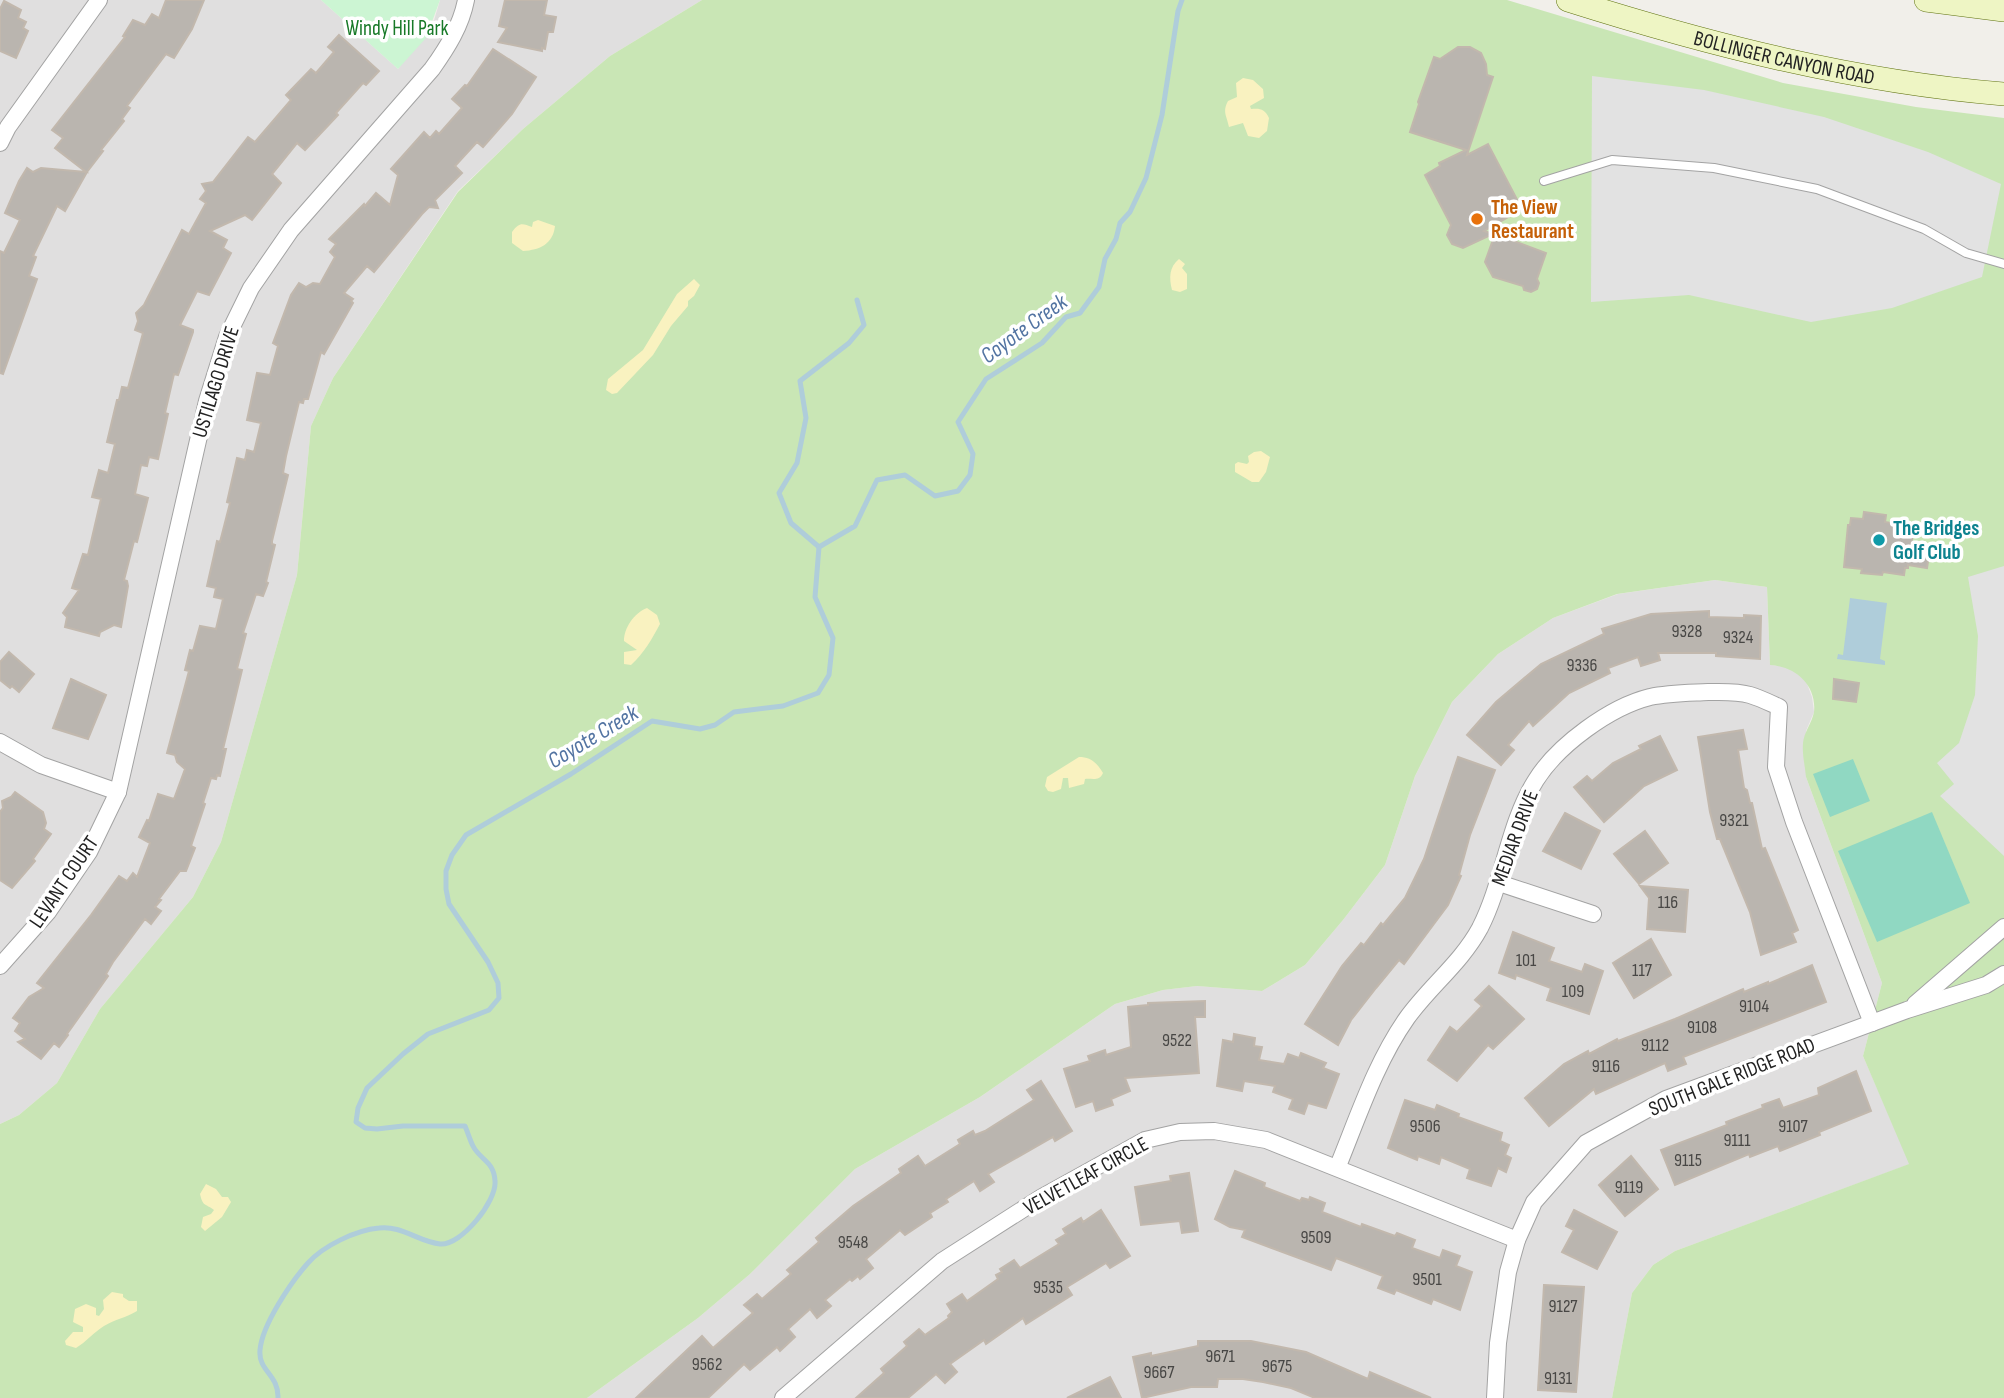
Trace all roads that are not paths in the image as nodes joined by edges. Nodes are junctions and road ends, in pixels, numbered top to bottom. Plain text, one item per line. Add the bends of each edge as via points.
1 (466, 0) edge
2 (1568, 0) edge
3 (1926, 0) edge
4 (94, 2) edge
5 (2004, 10) edge
6 (2004, 94) edge
7 (0, 143) edge
8 (1544, 181) dead end
9 (2004, 264) edge
10 (0, 742) edge
11 (118, 792) junction
12 (1499, 883) junction
13 (1593, 914) dead end
14 (2004, 927) edge
15 (0, 966) edge
16 (2004, 974) edge
17 (1907, 1010) junction
18 (1872, 1023) junction
19 (1338, 1167) junction
20 (1517, 1240) junction
21 (783, 1398) edge
22 (1495, 1398) edge

1 - 11 street, USTILAGO DRIVE via 450,43 432,69 291,229 251,288 227,337 207,401
2 - 6 main road, BOLLINGER CANYON ROAD via 1755,55 1870,78
3 - 5 main road
4 - 7 street
8 - 9 lane via 1612,160 1714,168 1817,189 1924,229 1965,253
10 - 11 street via 41,765
11 - 15 street, LEVANT COURT via 82,862 48,912
12 - 13 street
12 - 18 street, MEDIAR DRIVE via 1536,780 1577,736 1649,698 1682,693 1749,694 1779,707 1776,767
12 - 19 street, MEDIAR DRIVE via 1460,961 1408,1017 1395,1038
14 - 17 street, SOUTH GALE RIDGE ROAD
16 - 17 street, SOUTH GALE RIDGE ROAD via 1986,985
17 - 18 street, SOUTH GALE RIDGE ROAD
18 - 20 street, SOUTH GALE RIDGE ROAD via 1666,1099 1586,1143 1534,1202
19 - 20 street, VELVETLEAF CIRCLE
19 - 21 street, VELVETLEAF CIRCLE via 1266,1140 1214,1131 1145,1140 1042,1197 942,1261
20 - 22 street, SOUTH GALE RIDGE ROAD via 1508,1272

